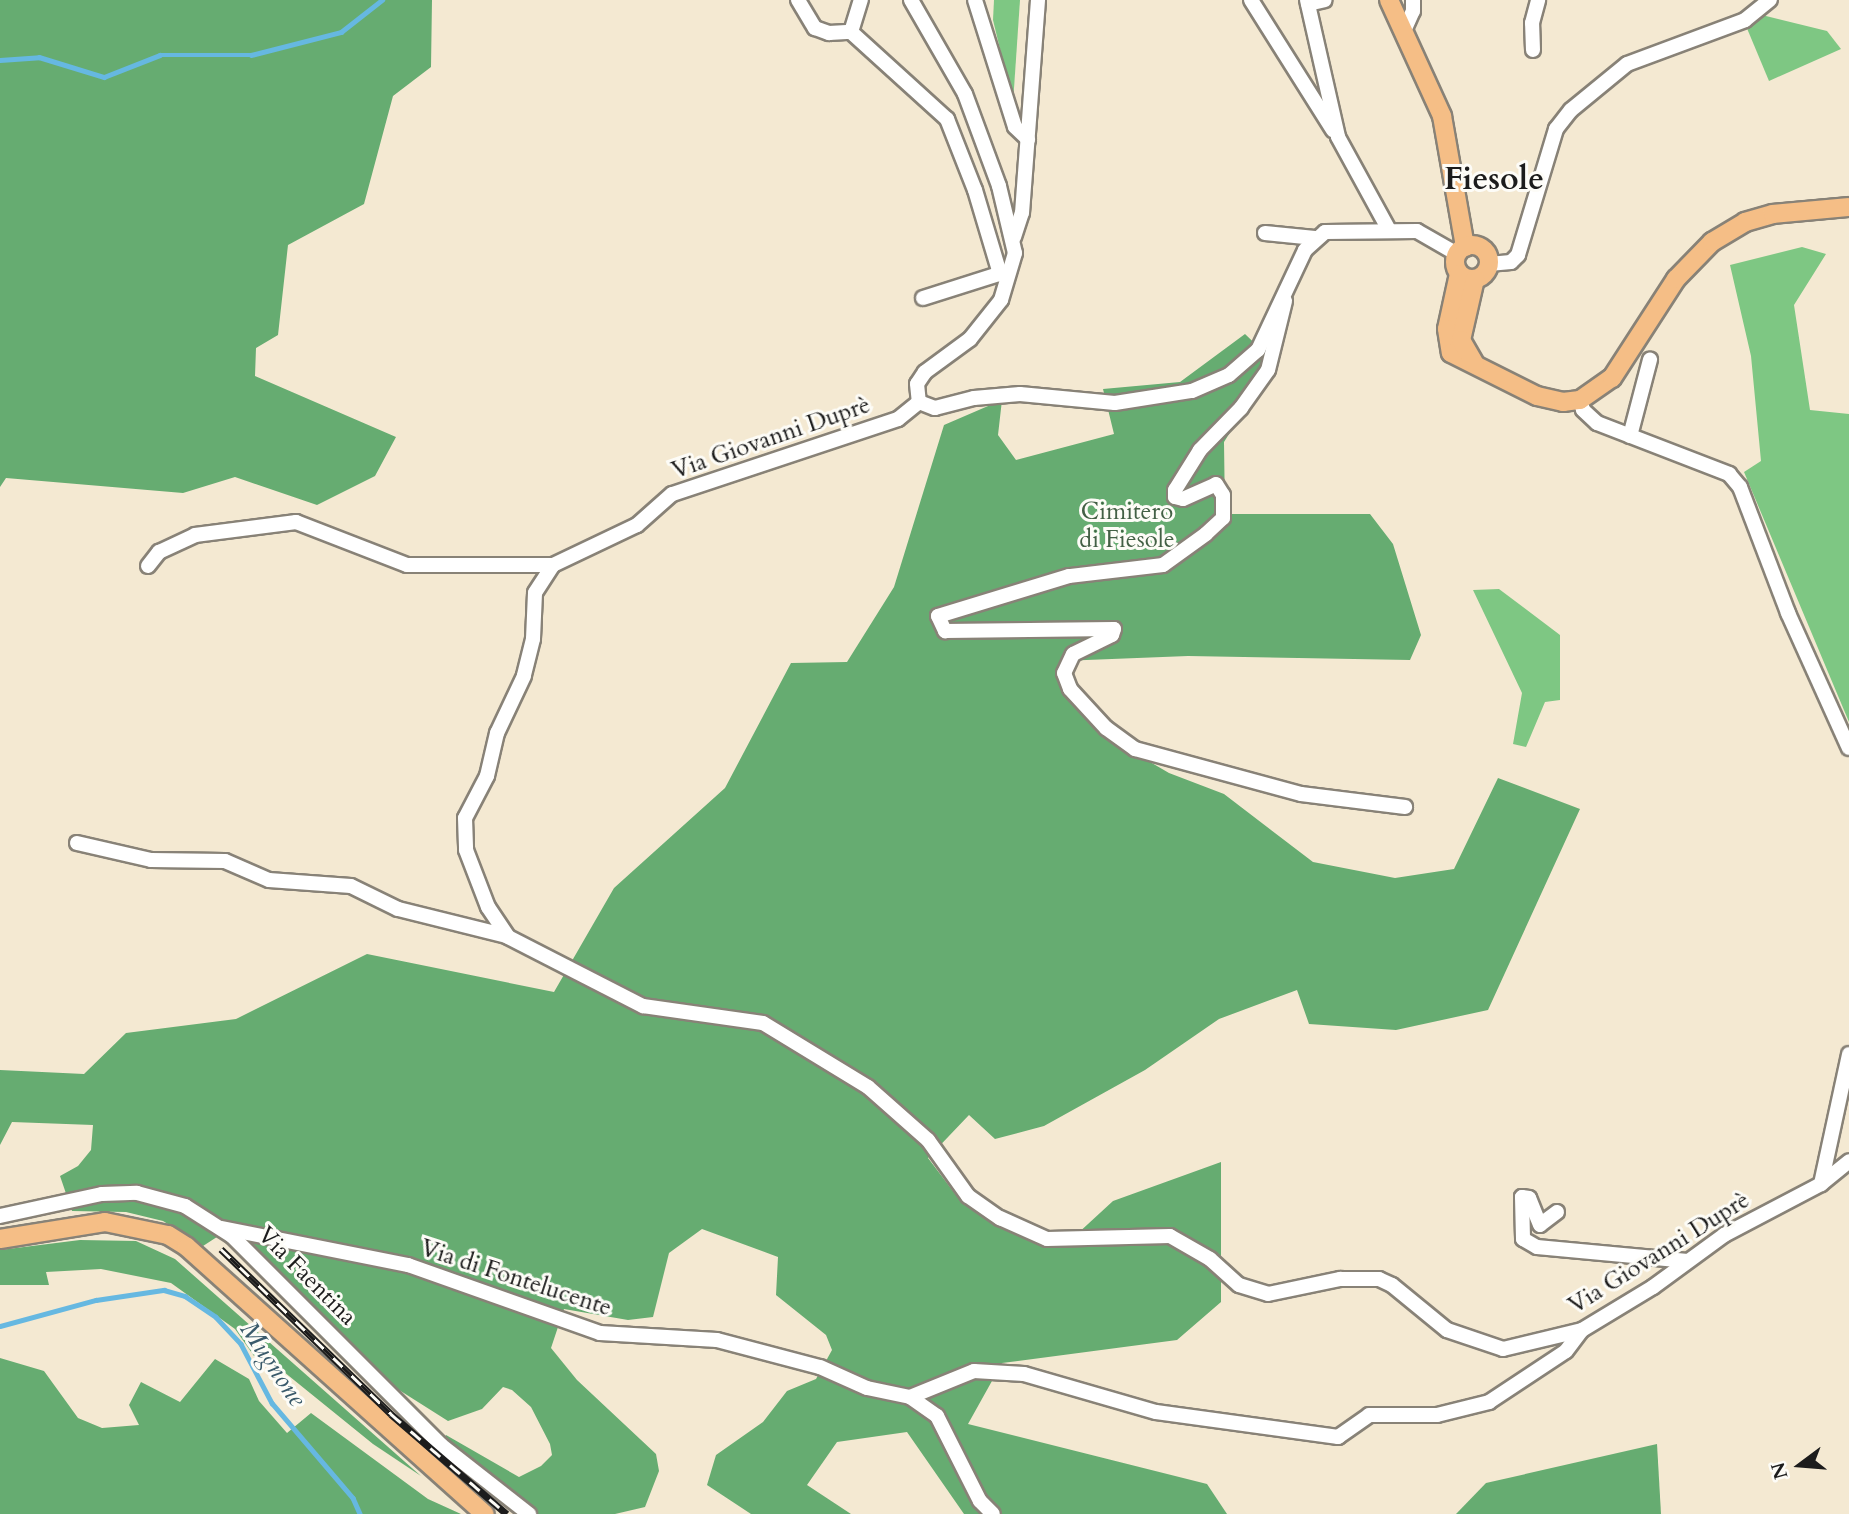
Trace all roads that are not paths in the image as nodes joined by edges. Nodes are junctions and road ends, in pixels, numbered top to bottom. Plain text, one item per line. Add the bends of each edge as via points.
1 (798, 0) edge
2 (861, 0) edge
3 (911, 0) edge
4 (975, 0) edge
5 (1038, 0) edge
6 (1251, 0) edge
7 (1325, 0) edge
8 (1389, 0) edge
9 (1413, 0) edge
10 (1538, 0) edge
11 (1770, 0) edge
12 (1307, 2) edge
13 (1404, 31) junction
14 (851, 32) junction
15 (1533, 50) dead end
16 (1338, 137) junction
17 (1028, 139) junction
18 (1849, 207) edge
19 (1389, 230) junction
20 (1265, 233) dead end
21 (1014, 237) junction
22 (1315, 238) junction
23 (1461, 250) junction
24 (1489, 264) junction
25 (1006, 272) junction
26 (1467, 277) junction
27 (923, 298) dead end
28 (1284, 300) junction
29 (1650, 360) dead end
30 (1580, 400) junction
31 (919, 402) junction
32 (1630, 436) junction
33 (553, 565) junction
34 (148, 566) dead end
35 (1849, 748) edge
36 (1405, 807) dead end
37 (77, 843) dead end
38 (508, 937) junction
39 (1849, 1054) edge
40 (1849, 1161) edge
41 (1821, 1184) junction
42 (1557, 1212) dead end
43 (0, 1216) edge
44 (222, 1228) junction
45 (0, 1239) edge
46 (1688, 1261) junction
47 (1582, 1330) junction
48 (909, 1397) junction
49 (485, 1514) edge
50 (529, 1514) edge
51 (993, 1514) edge

1 - 14 street via 815,28
2 - 14 street
3 - 21 street via 965,93
4 - 17 street via 1015,127
5 - 17 street
6 - 16 street
7 - 12 street
8 - 13 main road
9 - 13 street
10 - 15 street via 1532,23
11 - 24 street via 1745,20 1627,64 1556,129 1518,255 1511,262
12 - 16 street
13 - 23 main road via 1448,138
14 - 25 street via 947,119
16 - 19 street
17 - 21 street via 1022,213
18 - 30 main road via 1758,218 1712,242 1676,279 1612,378
19 - 22 street via 1330,231
19 - 23 street via 1417,231
20 - 22 street
21 - 25 street
22 - 28 street via 1305,250
23 - 24 main road via 1484,250
23 - 26 main road via 1455,264
24 - 26 main road via 1484,274
25 - 27 street
25 - 31 street via 984,324 925,372 917,384
26 - 30 main road via 1447,329 1455,344 1484,371 1553,401
28 - 31 street via 1253,356 1229,374 1192,391 1115,403 1020,394 974,398 935,408
28 - 36 street via 1268,370 1241,408 1200,450 1175,490 1175,497 1183,499 1216,484 1223,495 1223,518 1163,565 1069,576 938,616 945,631 1114,629 1112,635 1073,653 1064,673 1070,690 1106,728 1135,749 1301,793
29 - 32 street
30 - 32 street via 1590,418
31 - 33 street, Via Giovanni Duprè via 898,418 671,494 637,524
32 - 35 street via 1729,474 1740,486 1788,613
33 - 34 street via 407,565 296,522 195,535 159,552
33 - 38 street, Via Giovanni Duprè via 535,593 533,639 524,676 497,733 487,776 465,818 466,850 488,907
37 - 38 street via 151,860 225,860 269,880 351,886 398,909
38 - 47 street, Via Giovanni Duprè via 643,1006 763,1023 868,1087 928,1140 968,1196 1000,1218 1047,1239 1170,1236 1190,1245 1239,1285 1268,1294 1339,1279 1378,1279 1392,1284 1447,1330 1503,1349
39 - 41 street
40 - 41 street, Via Giovanni Duprè
41 - 46 street, Via Giovanni Duprè via 1724,1235
42 - 46 street via 1540,1225 1529,1198 1522,1197 1523,1239 1537,1247
43 - 44 street, Via Faentina via 62,1200 137,1193 185,1206
44 - 48 street, Via di Fontelucente via 408,1265 600,1333 717,1340
44 - 50 street, Via Faentina via 287,1286 441,1445
45 - 49 main road via 105,1222 168,1235 187,1247
46 - 47 street, Via Giovanni Duprè
47 - 48 street via 1566,1351 1489,1402 1449,1414 1369,1415 1339,1437 1156,1412 1024,1374 974,1371
48 - 51 street via 937,1416 980,1501

